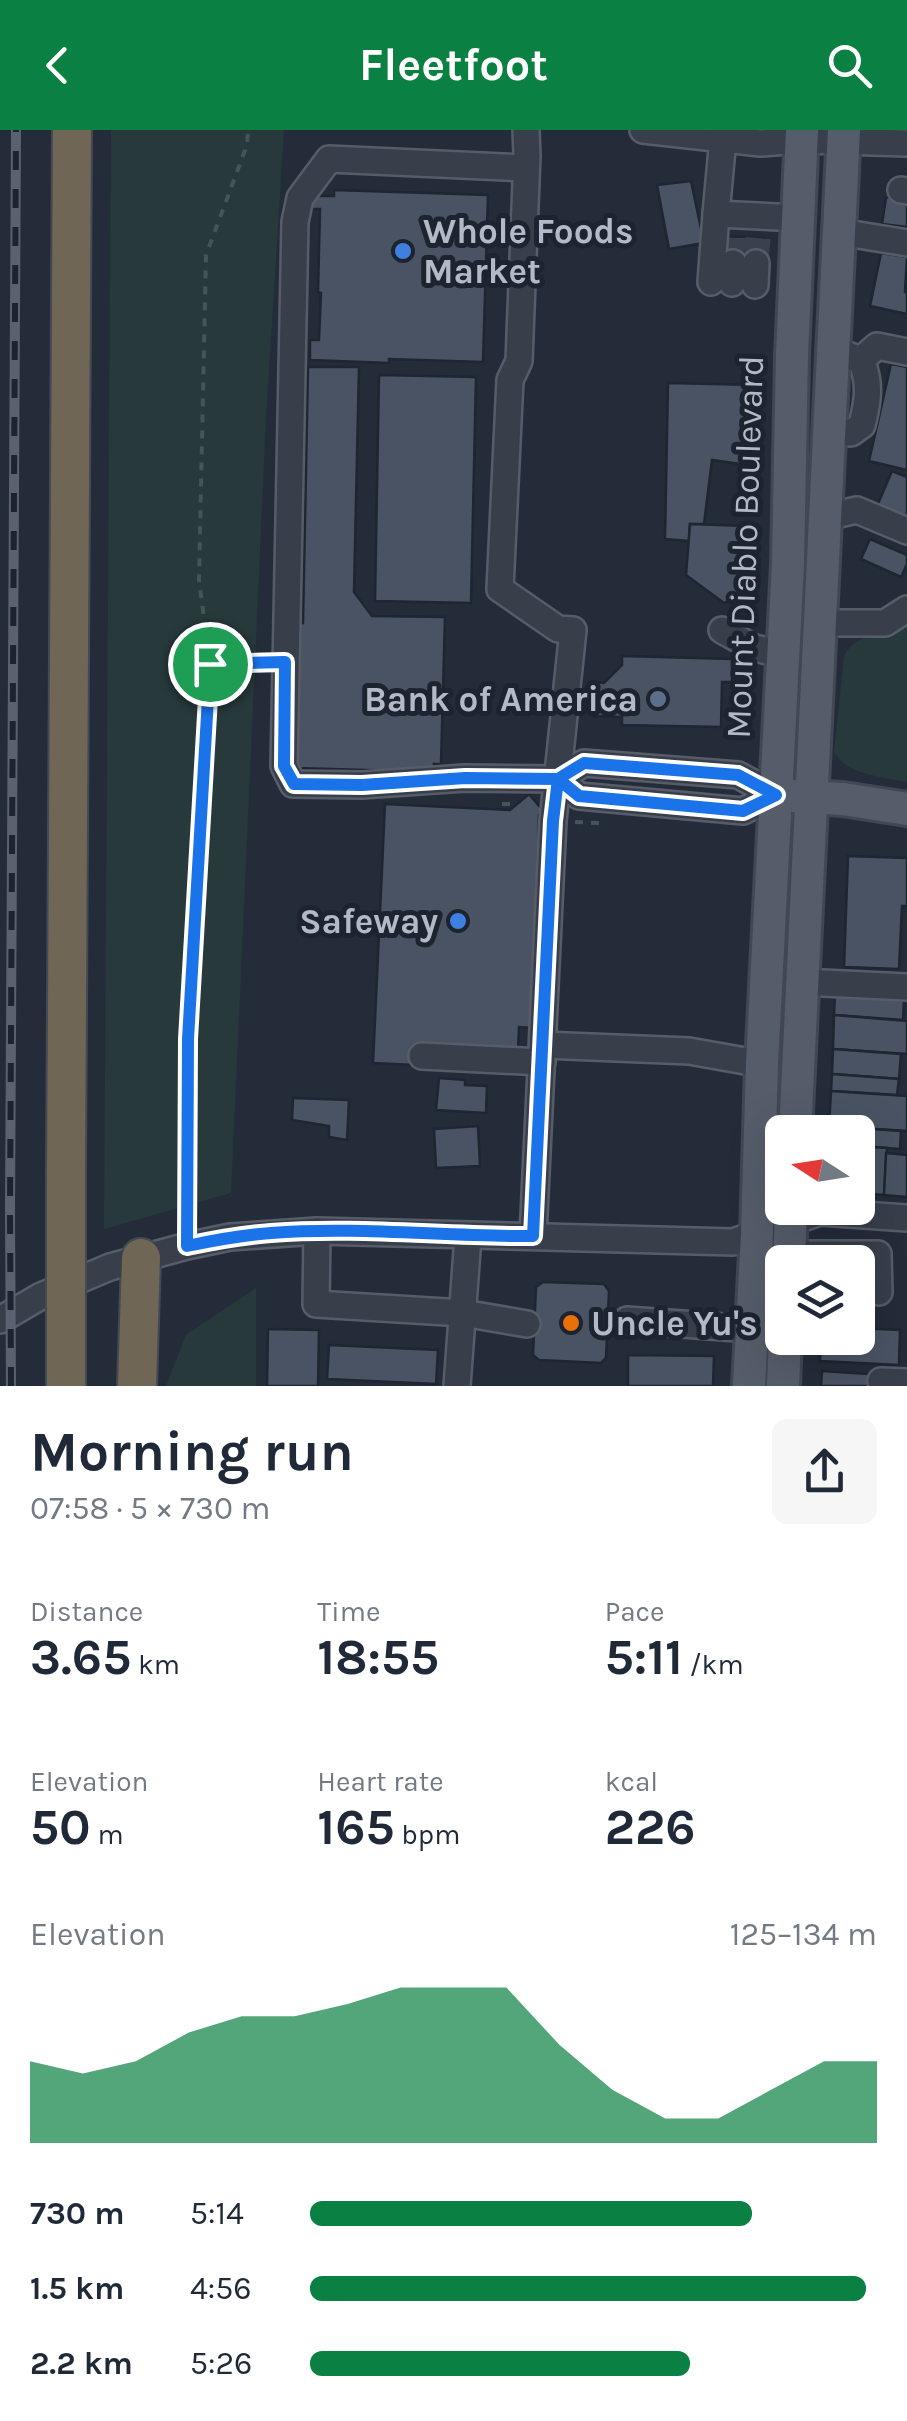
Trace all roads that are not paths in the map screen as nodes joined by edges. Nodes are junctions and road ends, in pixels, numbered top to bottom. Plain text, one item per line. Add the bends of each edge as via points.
1 (526, 130) edge
2 (643, 130) edge
3 (72, 131) edge
4 (796, 133) edge
5 (844, 136) edge
6 (724, 138) junction
7 (907, 144) edge
8 (526, 168) junction
9 (799, 218) junction
10 (840, 232) junction
11 (907, 243) edge
12 (907, 352) edge
13 (847, 355) junction
14 (825, 517) junction
15 (907, 532) edge
16 (907, 609) edge
17 (820, 623) junction
18 (722, 630) dead end
19 (782, 654) junction
20 (558, 779) junction
21 (776, 795) junction
22 (811, 797) junction
23 (907, 810) edge
24 (802, 982) junction
25 (907, 987) edge
26 (542, 1054) junction
27 (422, 1056) dead end
28 (762, 1064) junction
29 (796, 1115) edge
30 (907, 1218) edge
31 (317, 1232) junction
32 (757, 1234) junction
33 (533, 1236) junction
34 (790, 1236) edge
35 (468, 1237) junction
36 (141, 1258) junction
37 (878, 1292) dead end
38 (463, 1313) junction
39 (0, 1320) edge
40 (626, 1320) dead end
41 (527, 1324) dead end
42 (751, 1329) junction
43 (785, 1355) edge
44 (66, 1386) edge
45 (138, 1386) edge
46 (458, 1386) edge
47 (749, 1386) edge
48 (783, 1386) edge

1 - 8 street
2 - 6 street
3 - 44 highway, bridge
4 - 5 street
4 - 6 street via 760,144
4 - 9 main road, Mount Diablo Boulevard
5 - 7 street
5 - 10 main road
6 - 9 street via 739,250
8 - 20 street via 500,589 558,629 573,630
8 - 20 street via 329,159 300,198 284,766 294,784
9 - 19 main road, Mount Diablo Boulevard
10 - 11 street
10 - 13 main road
12 - 13 street via 877,346
13 - 14 main road via 830,432
14 - 15 street via 858,510
14 - 17 main road
16 - 17 street via 885,623
17 - 22 main road
18 - 19 street
19 - 21 main road, Mount Diablo Boulevard
20 - 21 street via 584,763 679,769 738,775
20 - 21 street via 579,796 743,811
20 - 26 street
21 - 22 main road
21 - 28 main road, Mount Diablo Boulevard
22 - 23 main road
22 - 24 main road
24 - 25 street
24 - 29 main road
26 - 27 street
26 - 28 street via 689,1051
26 - 33 street
28 - 32 main road, Mount Diablo Boulevard
30 - 34 street via 820,1212
31 - 35 street
31 - 36 street via 272,1233
31 - 38 street via 316,1304
32 - 33 street via 733,1242
32 - 34 street
32 - 42 main road, Mount Diablo Boulevard
33 - 35 street
34 - 37 street via 878,1254
35 - 38 street
36 - 39 street via 74,1280
36 - 45 highway
38 - 41 street
38 - 46 street
40 - 42 street
42 - 47 main road, Mount Diablo Boulevard
43 - 48 main road

